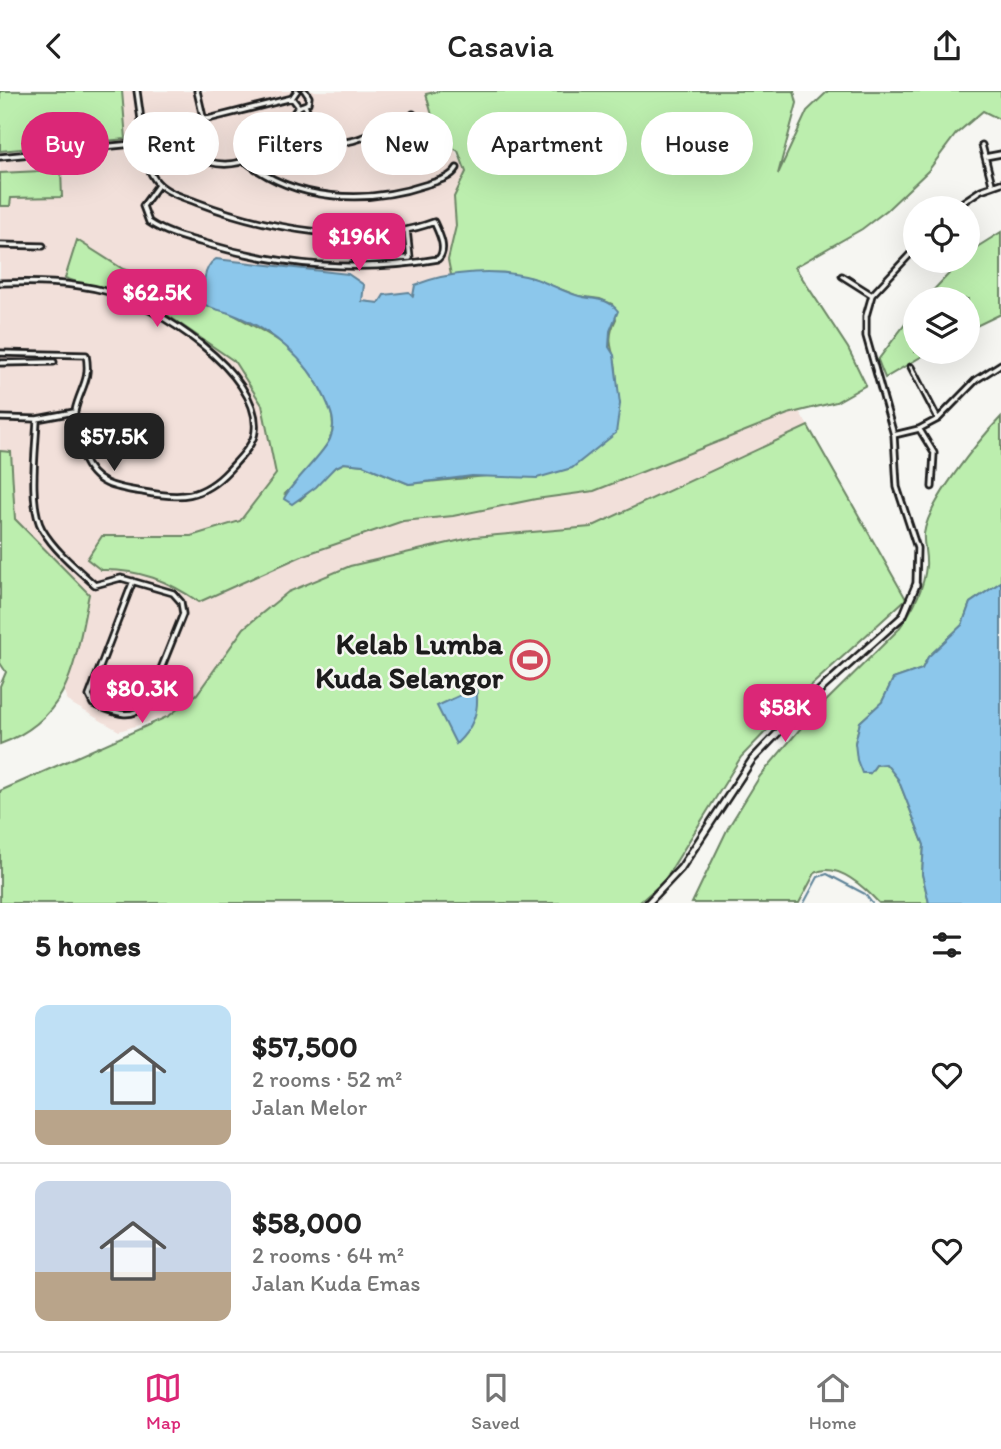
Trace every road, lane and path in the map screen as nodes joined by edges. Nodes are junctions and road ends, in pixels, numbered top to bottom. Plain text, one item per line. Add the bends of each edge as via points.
1 (137, 91) edge
2 (197, 91) edge
3 (297, 91) edge
4 (306, 91) edge
5 (292, 99) junction
6 (305, 106) junction
7 (299, 107) junction
8 (140, 112) edge
9 (296, 112) edge
10 (361, 140) edge
11 (123, 145) edge
12 (982, 145) dead end
13 (1001, 154) edge
14 (0, 157) edge
15 (985, 157) junction
16 (457, 168) dead end
17 (154, 175) edge
18 (264, 175) edge
19 (1001, 183) edge
20 (159, 184) junction
21 (992, 185) junction
22 (974, 196) edge
23 (407, 230) junction
24 (355, 233) junction
25 (0, 245) edge
26 (43, 246) dead end
27 (903, 262) edge
28 (842, 276) dead end
29 (0, 283) edge
30 (872, 295) junction
31 (0, 353) edge
32 (54, 362) dead end
33 (0, 363) edge
34 (1001, 364) edge
35 (911, 367) dead end
36 (75, 412) junction
37 (0, 418) edge
38 (37, 419) junction
39 (938, 419) junction
40 (919, 429) junction
41 (894, 435) junction
42 (932, 487) dead end
43 (133, 581) junction
44 (916, 585) joint
45 (648, 903) edge

1 - 8 street
2 - 5 street via 203,117 208,119
3 - 5 street
4 - 6 street via 309,100
5 - 7 street
6 - 7 street
6 - 10 street via 330,138 346,143
7 - 9 street
11 - 14 street
12 - 15 street
13 - 15 street
15 - 21 street
16 - 18 street via 452,176 413,189 366,197 291,187
17 - 20 street
19 - 21 street
20 - 23 street via 143,205 149,222 182,237 257,258 349,266 406,264 442,256 434,222
20 - 24 street via 211,208 290,229
21 - 22 street
23 - 24 street
23 - 24 street via 410,258 355,261
25 - 26 street
27 - 30 street
28 - 30 street
29 - 36 street via 74,284 108,292 159,315 242,383 255,411 255,434 241,458 214,486 168,497 96,479 76,434
30 - 41 street via 866,336
31 - 36 street via 86,355 89,371
32 - 33 street
34 - 39 street via 976,380
35 - 39 street
36 - 38 street
37 - 38 street
38 - 43 street via 36,510 42,529 95,585 121,578
39 - 40 street
40 - 41 street
40 - 42 street via 934,453
41 - 44 street via 897,487 917,548
43 - 43 street via 89,696 93,704 124,715 136,714 146,706 183,614 173,593
44 - 45 street via 903,616 810,699 751,760 681,868

